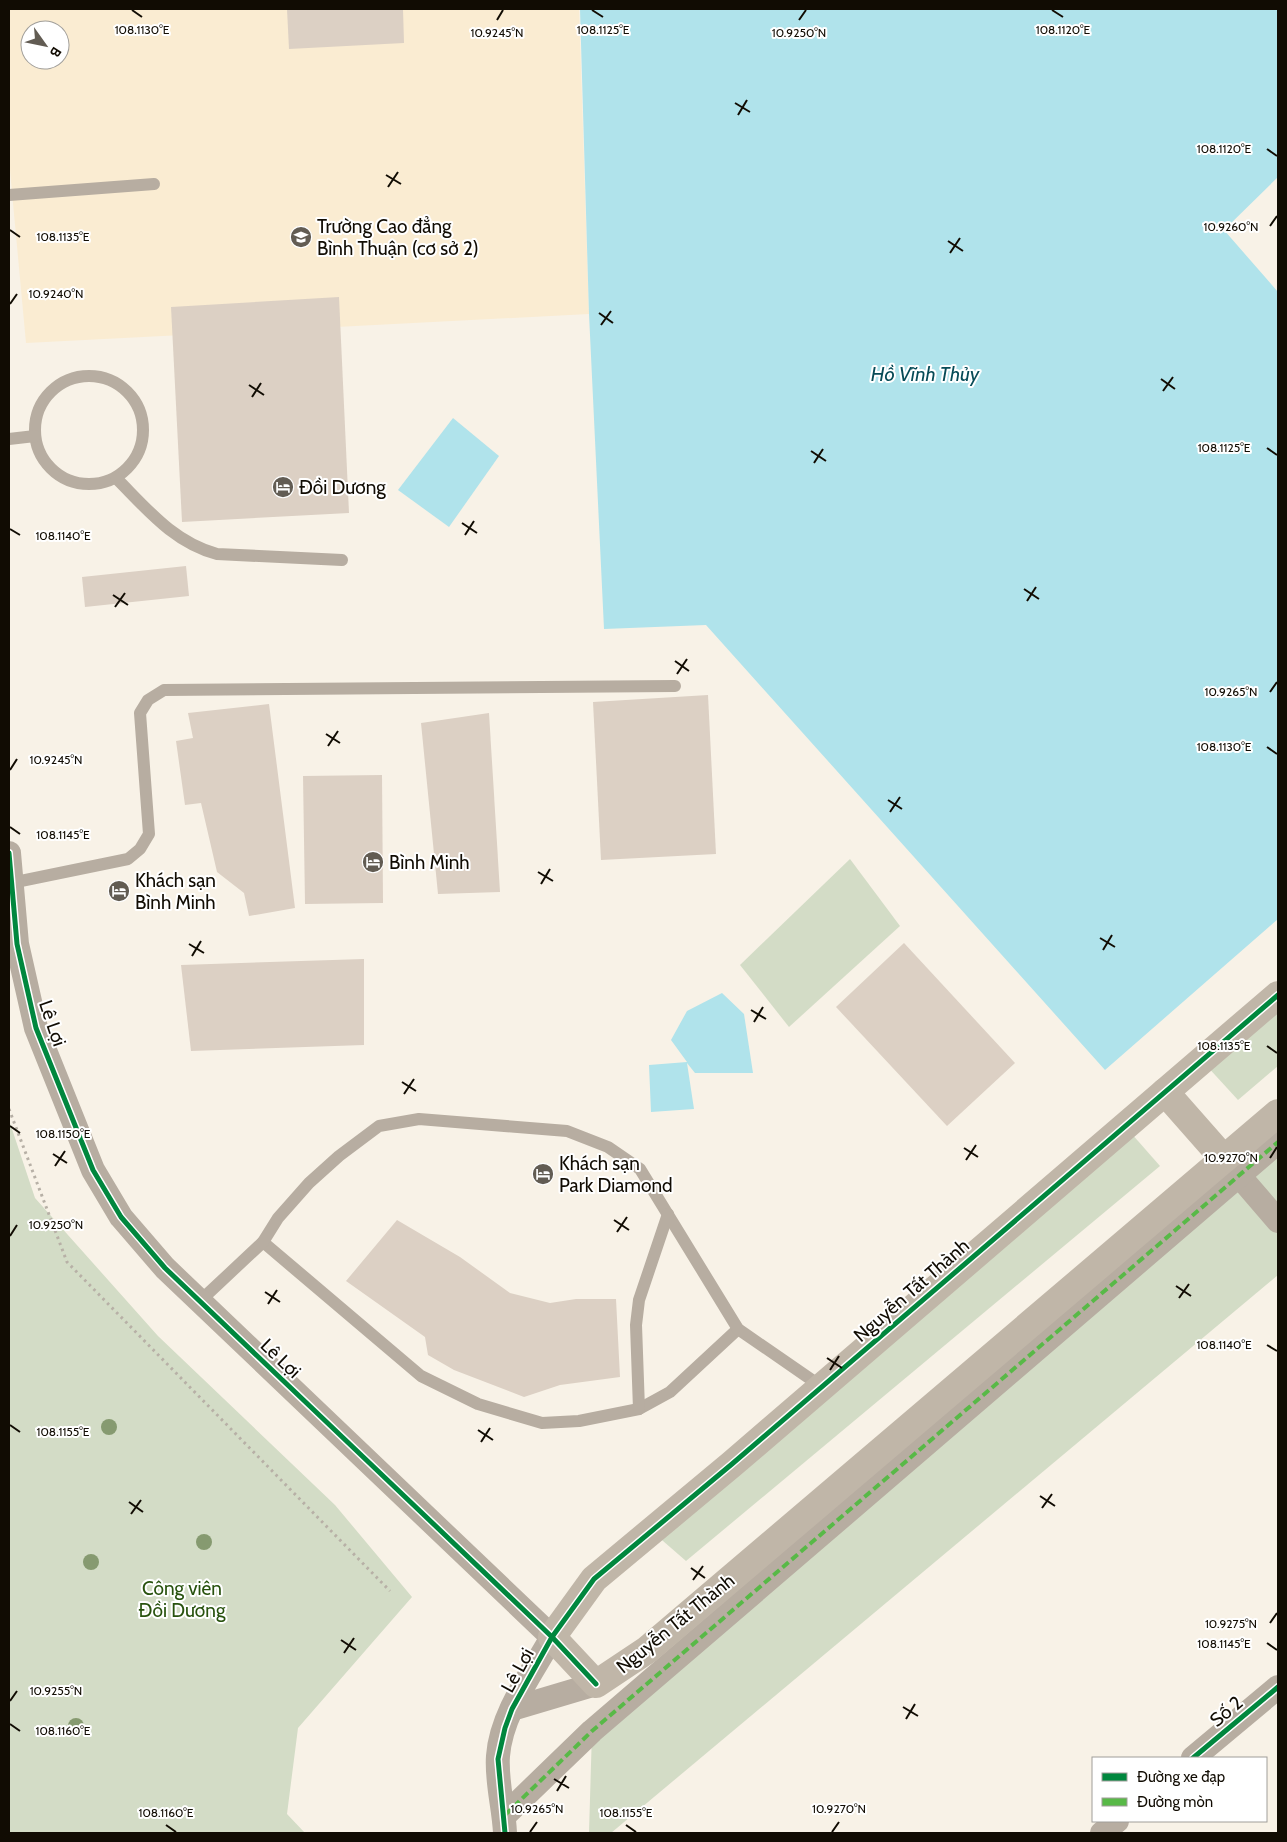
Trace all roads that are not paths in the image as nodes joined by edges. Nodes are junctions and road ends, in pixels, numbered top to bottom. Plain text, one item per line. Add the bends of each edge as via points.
1 (154, 184) dead end
2 (9, 195) edge
3 (35, 436) junction
4 (9, 439) edge
5 (116, 478) junction
6 (342, 560) dead end
7 (675, 686) dead end
8 (9, 853) edge
9 (11, 883) junction
10 (1278, 995) edge
11 (1165, 1092) junction
12 (1278, 1113) edge
13 (1278, 1142) edge
14 (1232, 1168) junction
15 (668, 1214) junction
16 (1278, 1222) edge
17 (263, 1242) junction
18 (200, 1301) junction
19 (738, 1329) junction
20 (822, 1387) junction
21 (639, 1409) junction
22 (552, 1637) junction
23 (596, 1684) junction
24 (1278, 1687) edge
25 (512, 1709) junction
26 (1193, 1757) edge
27 (1116, 1822) edge
28 (505, 1824) edge
29 (1102, 1833) edge

1 - 2 lane
3 - 4 lane
3 - 5 lane via 44,462 58,476 77,484 97,485
3 - 5 lane via 34,424 41,405 54,389 71,378 91,375 110,380 127,391 139,407 143,427 141,447 131,465
5 - 6 lane via 168,529 198,548 217,554
7 - 9 lane via 164,690 148,700 140,713 149,834 140,849 128,859
8 - 9 street, Lê Lợi
9 - 18 street, Lê Lợi via 17,944 36,1028 93,1170 121,1217
10 - 11 street, Nguyễn Tất Thành
11 - 14 street
11 - 20 street, Nguyễn Tất Thành
12 - 14 street, Nguyễn Tất Thành
13 - 14 street
14 - 16 street
14 - 23 street, Nguyễn Tất Thành via 647,1650
14 - 28 street via 592,1731
15 - 17 lane via 640,1169 608,1147 567,1131 419,1119 379,1126 339,1156 278,1218
15 - 19 lane
15 - 21 lane via 639,1300 636,1325
17 - 18 lane
17 - 21 lane via 421,1376 478,1404 542,1423 579,1421
18 - 22 street, Lê Lợi
19 - 20 lane
19 - 21 lane via 670,1392
20 - 22 street, Nguyễn Tất Thành via 594,1579
22 - 23 street
22 - 25 street, Lê Lợi
23 - 25 street, Lê Lợi
24 - 26 street, Số 2
25 - 28 street, Lê Lợi via 499,1745 498,1759
27 - 29 street

